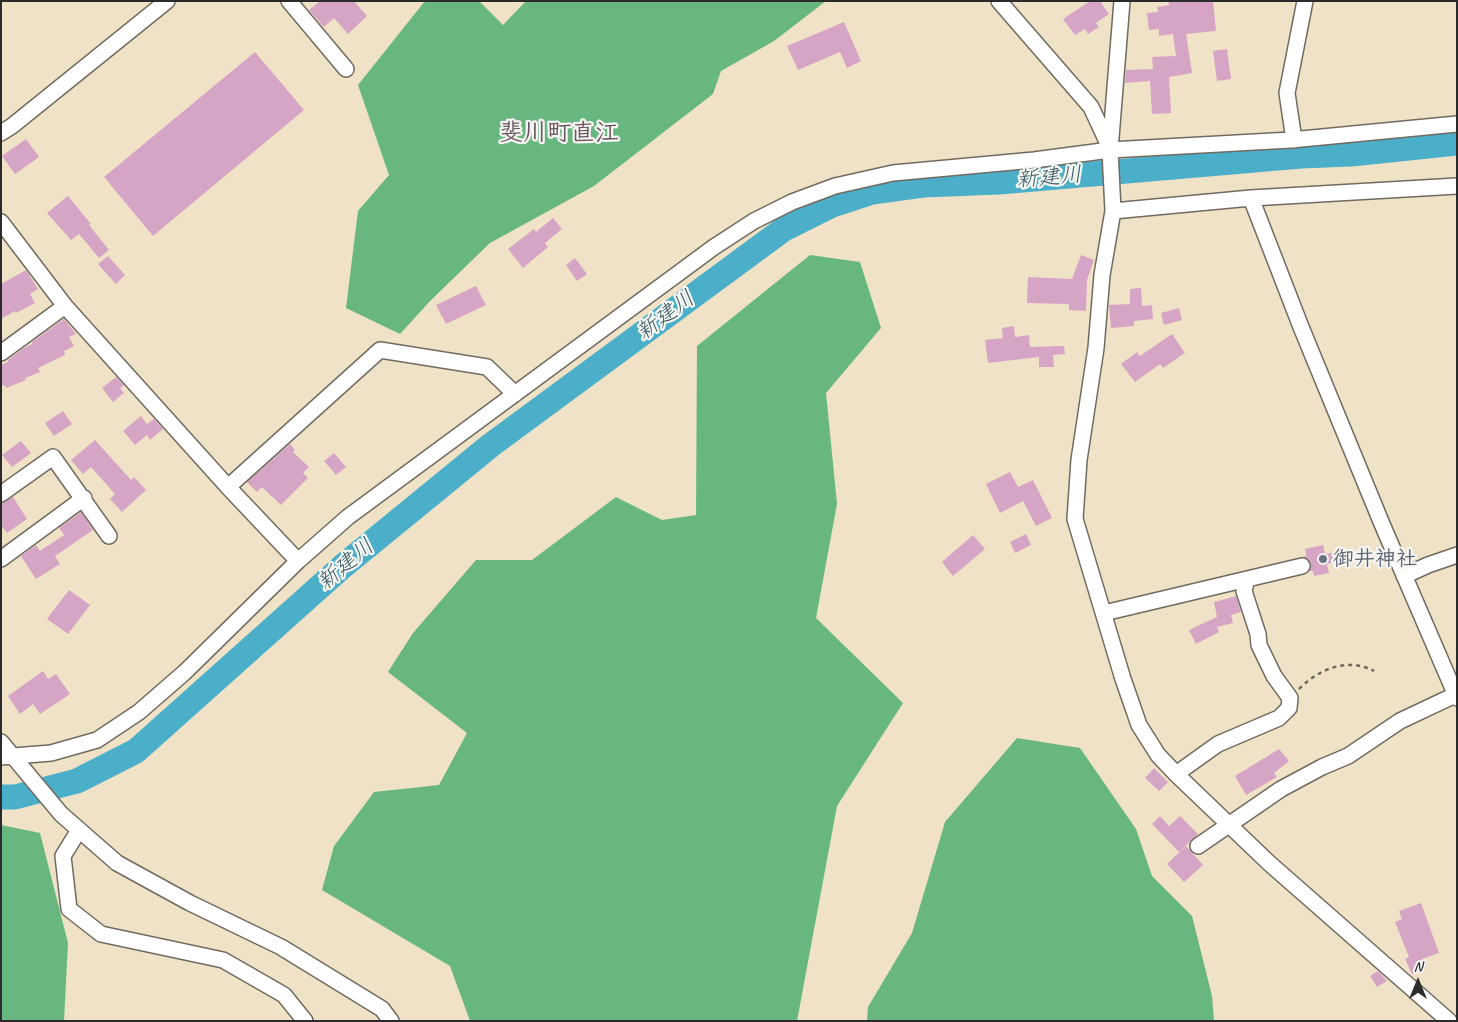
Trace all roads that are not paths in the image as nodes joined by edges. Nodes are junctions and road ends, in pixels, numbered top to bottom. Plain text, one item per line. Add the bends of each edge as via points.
1 (167, 1) edge
2 (289, 1) edge
3 (999, 1) edge
4 (1122, 1) edge
5 (1305, 1) edge
6 (346, 69) dead end
7 (1457, 124) edge
8 (1, 133) edge
9 (1294, 140) junction
10 (1110, 153) junction
11 (1457, 186) edge
12 (1251, 198) junction
13 (1112, 208) junction
14 (1, 222) edge
15 (65, 306) junction
16 (1, 353) edge
17 (515, 394) junction
18 (228, 487) junction
19 (1, 494) edge
20 (84, 498) junction
21 (109, 536) dead end
22 (1457, 555) edge
23 (1, 559) edge
24 (298, 561) junction
25 (1302, 566) dead end
26 (1404, 576) junction
27 (1247, 579) junction
28 (1104, 613) junction
29 (1456, 696) edge
30 (1, 742) edge
31 (7, 757) edge
32 (1176, 774) junction
33 (1228, 825) junction
34 (79, 830) junction
35 (1198, 846) dead end
36 (304, 1021) edge
37 (391, 1021) edge
38 (1449, 1021) edge

1 - 8 street
2 - 6 street
3 - 10 street via 1091,107
4 - 10 street
5 - 9 street via 1287,93
7 - 9 street
9 - 10 street
10 - 13 street
10 - 17 street via 893,173 835,186 792,202 714,247
11 - 12 street
12 - 13 street
12 - 26 street
13 - 28 street via 1079,460 1075,519
14 - 15 street
15 - 16 street
15 - 18 street
17 - 18 street via 487,367 380,350
17 - 24 street via 348,517
18 - 24 street
19 - 20 street via 53,457
20 - 21 street
20 - 23 street
22 - 26 street
24 - 31 street via 185,672 139,712 97,740 51,753
25 - 27 street
26 - 29 street
27 - 28 street
27 - 32 street via 1244,591 1260,645 1274,676 1290,698 1289,708 1279,718 1218,744
28 - 32 street via 1139,725 1158,755
29 - 33 street via 1400,721 1348,756 1299,779
30 - 31 street
31 - 34 street
32 - 33 street
33 - 35 street
33 - 38 street
34 - 36 street via 63,856 69,909 101,934 223,960 284,995
34 - 37 street via 117,863 281,947 382,1009

